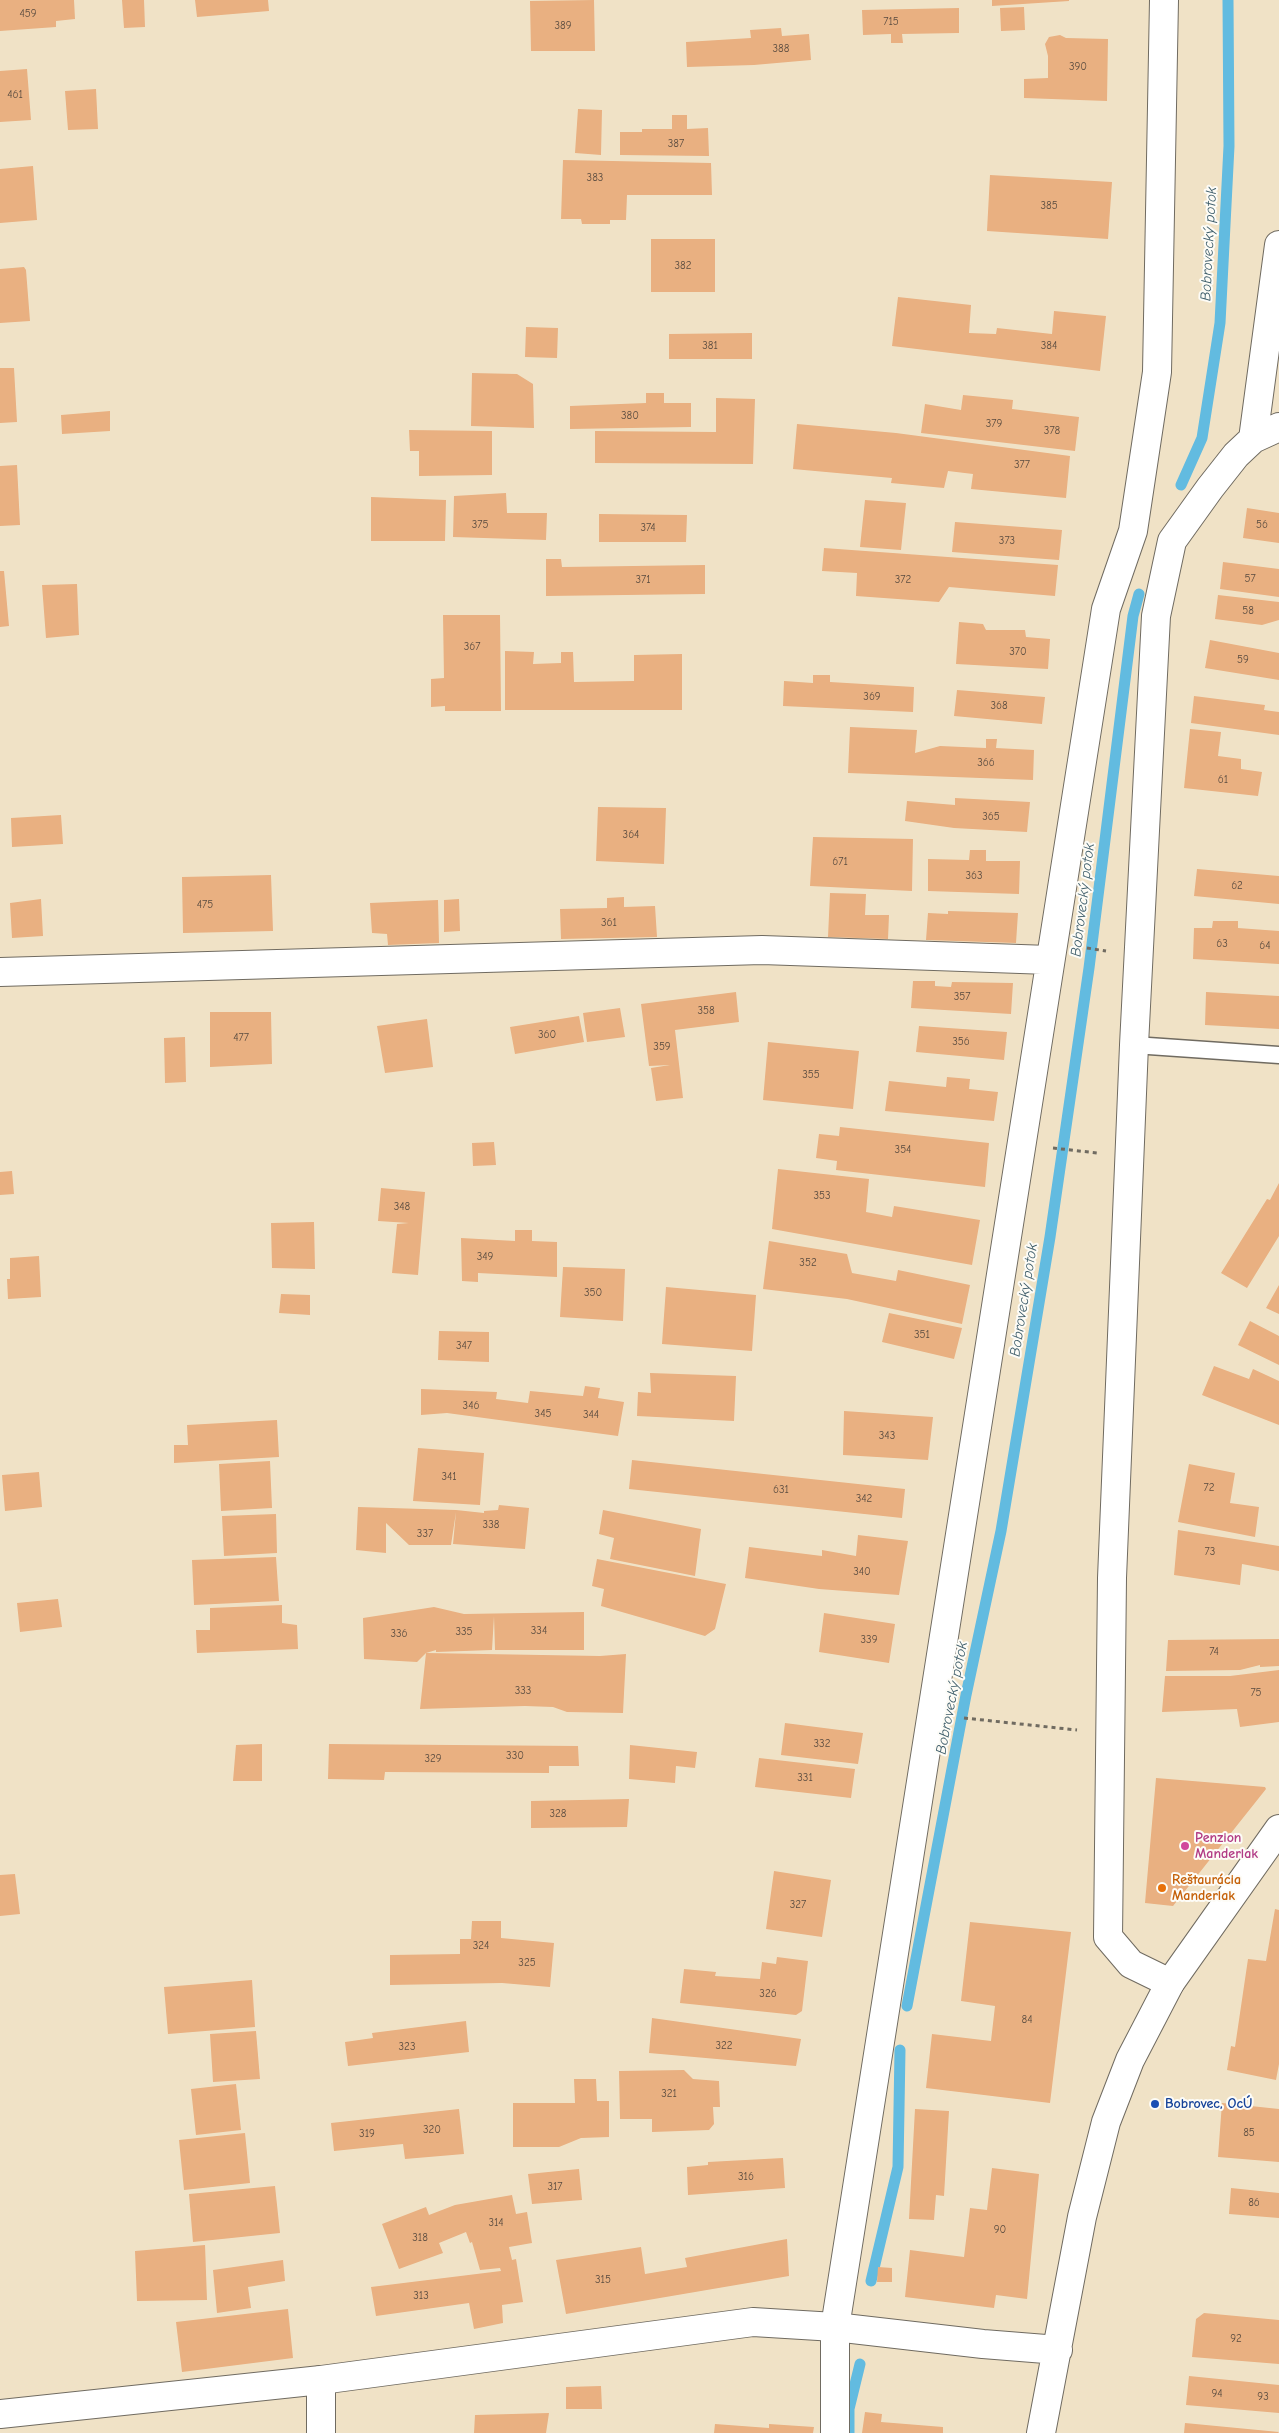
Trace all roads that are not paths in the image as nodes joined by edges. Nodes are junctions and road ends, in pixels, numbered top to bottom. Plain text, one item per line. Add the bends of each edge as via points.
1 (1164, 0) edge
2 (1279, 245) edge
3 (1279, 427) edge
4 (1253, 439) junction
5 (1133, 531) junction
6 (1172, 541) junction
7 (1049, 960) junction
8 (0, 972) edge
9 (1134, 1045) junction
10 (1279, 1054) edge
11 (1279, 1829) edge
12 (1170, 1983) junction
13 (835, 2327) junction
14 (1058, 2350) junction
15 (321, 2380) junction
16 (0, 2414) edge
17 (321, 2433) edge
18 (835, 2433) edge
19 (1041, 2433) edge

1 - 5 street via 1157,372
2 - 4 street
3 - 4 street
4 - 6 street via 1215,481
5 - 6 street
5 - 7 street via 1106,609
6 - 9 street via 1156,616
7 - 8 street via 762,950
7 - 13 street
9 - 10 lane
9 - 12 street via 1112,1578 1108,1937 1131,1964
11 - 12 street
12 - 14 street via 1130,2060 1106,2122 1082,2217
13 - 14 street
13 - 15 street via 753,2322
13 - 18 street
14 - 19 street
15 - 16 street
15 - 17 street

